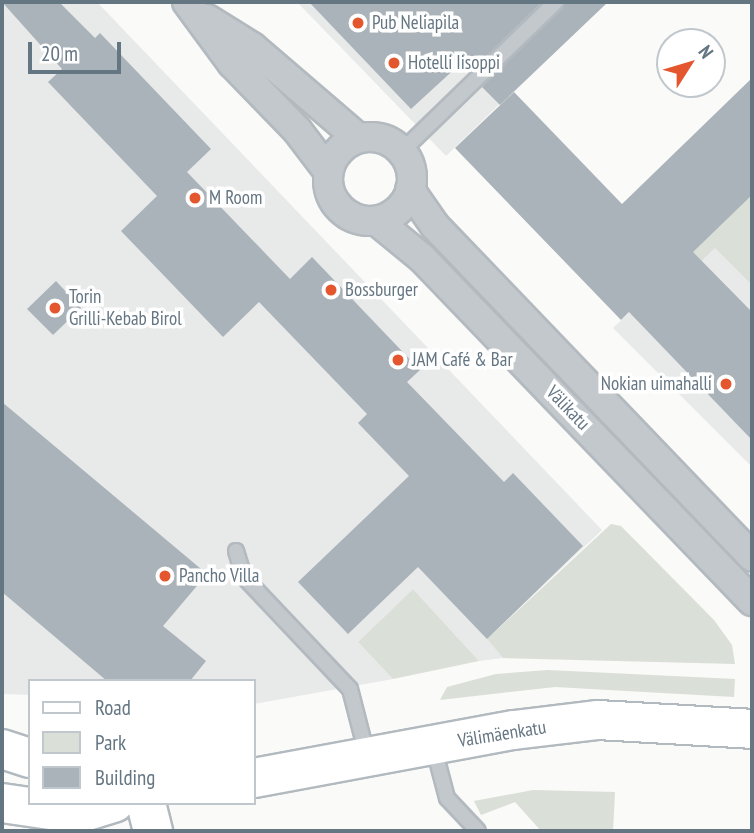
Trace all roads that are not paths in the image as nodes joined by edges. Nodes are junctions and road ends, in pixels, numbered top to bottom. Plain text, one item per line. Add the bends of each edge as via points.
1 (556, 2) edge
2 (192, 7) edge
3 (358, 138) junction
4 (402, 151) junction
5 (328, 171) junction
6 (410, 190) junction
7 (377, 221) junction
8 (236, 551) dead end
9 (752, 556) edge
10 (752, 601) edge
11 (752, 729) edge
12 (433, 746) junction
13 (2, 749) edge
14 (28, 757) edge
15 (368, 760) junction
16 (256, 778) edge
17 (2, 803) edge
18 (107, 805) edge
19 (146, 805) edge
20 (153, 831) edge
21 (478, 831) edge

1 - 4 lane
2 - 3 street via 252,47
2 - 5 street via 232,63 297,130
3 - 4 street via 389,141
3 - 5 street via 339,151
4 - 6 street via 412,176
5 - 7 street via 328,187 340,208 361,220
6 - 7 street via 392,215
6 - 9 street, Välikatu via 435,226
7 - 10 street, Välikatu via 422,258
8 - 15 lane via 244,577 350,689
11 - 12 main road, Välimäenkatu via 598,720
12 - 15 main road, Välimäenkatu
12 - 21 lane via 447,798
13 - 14 main road
15 - 16 main road, Välimäenkatu
17 - 18 main road via 77,814
19 - 20 main road

